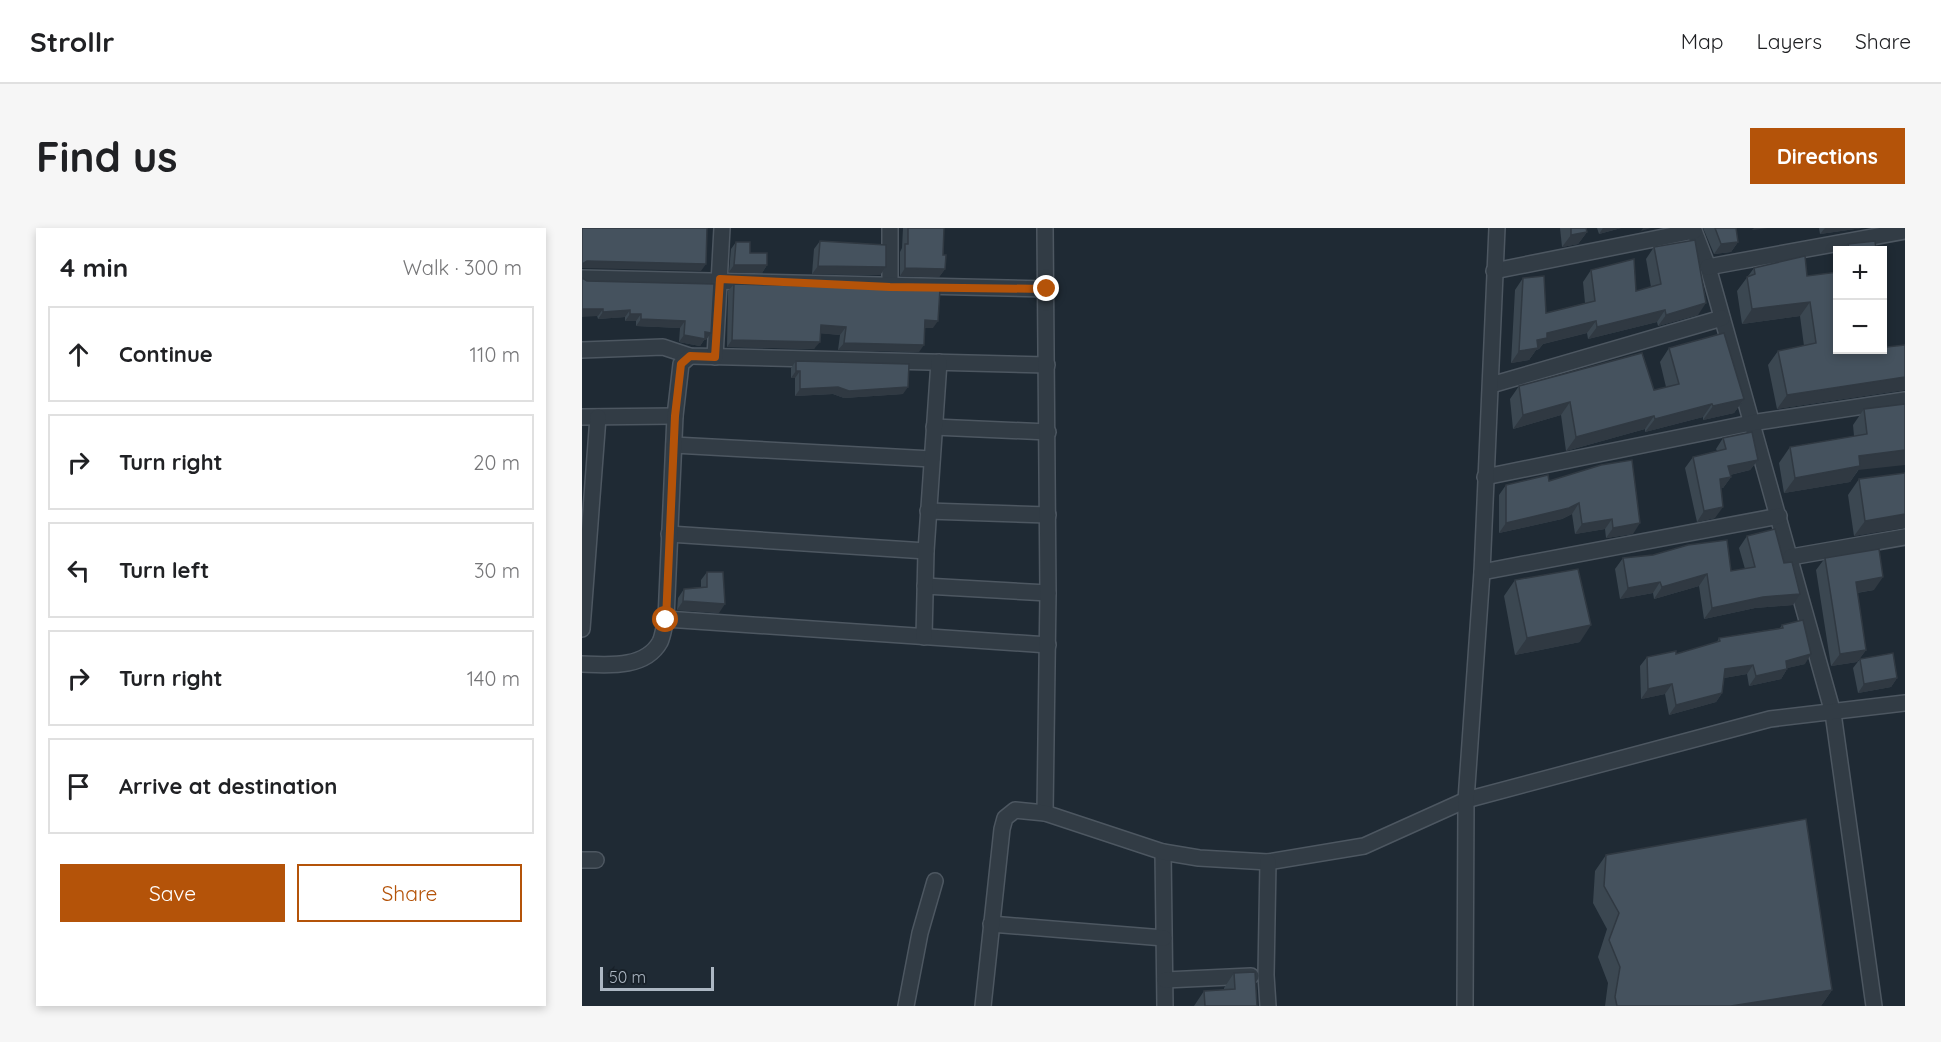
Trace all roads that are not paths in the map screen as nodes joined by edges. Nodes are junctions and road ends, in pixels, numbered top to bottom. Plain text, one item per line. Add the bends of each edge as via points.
1 (722, 228) edge
2 (890, 228) edge
3 (1045, 228) edge
4 (1497, 228) edge
5 (1693, 230) edge
6 (1905, 231) edge
7 (1708, 267) junction
8 (1494, 270) junction
9 (582, 278) edge
10 (720, 279) junction
11 (890, 287) junction
12 (1047, 289) junction
13 (1722, 318) junction
14 (582, 350) edge
15 (690, 356) junction
16 (715, 357) junction
17 (939, 362) junction
18 (1047, 365) junction
19 (1491, 385) junction
20 (1905, 400) edge
21 (675, 416) junction
22 (590, 417) edge
23 (1751, 423) junction
24 (934, 427) junction
25 (1048, 432) junction
26 (674, 446) junction
27 (932, 459) junction
28 (1485, 477) junction
29 (928, 511) junction
30 (1048, 515) junction
31 (1779, 516) junction
32 (669, 534) junction
33 (1905, 537) edge
34 (926, 551) junction
35 (1791, 557) junction
36 (1482, 572) junction
37 (925, 586) junction
38 (1048, 593) junction
39 (666, 620) junction
40 (582, 629) edge
41 (924, 637) junction
42 (1048, 645) junction
43 (582, 664) edge
44 (1905, 703) edge
45 (1833, 713) junction
46 (1466, 800) junction
47 (1045, 813) junction
48 (1163, 852) junction
49 (1268, 862) junction
50 (935, 881) dead end
51 (990, 924) junction
52 (1164, 938) junction
53 (1266, 975) junction
54 (1165, 980) junction
55 (906, 1006) edge
56 (983, 1006) edge
57 (1165, 1006) edge
58 (1268, 1006) edge
59 (1465, 1006) edge
60 (1874, 1006) edge

1 - 10 street
2 - 11 street
3 - 12 street
4 - 8 street
5 - 7 street
5 - 8 street
6 - 7 street
7 - 13 street
8 - 19 street
9 - 10 street
10 - 11 street
10 - 16 street
11 - 12 street
12 - 18 street
13 - 19 street
13 - 23 street
14 - 15 street via 663,347
15 - 16 street
15 - 21 street via 681,364
16 - 17 street
17 - 18 street
17 - 24 street
18 - 25 street
19 - 28 street
20 - 23 street
21 - 22 street
21 - 26 street
22 - 40 street
23 - 28 street
23 - 31 street
24 - 25 street
24 - 27 street
25 - 30 street
26 - 27 street
26 - 32 street
27 - 29 street
28 - 36 street
29 - 30 street
29 - 34 street
30 - 38 street
31 - 35 street
31 - 36 street
32 - 34 street
32 - 39 street
33 - 35 street
34 - 37 street
35 - 45 street
36 - 46 street
37 - 38 street
37 - 41 street
38 - 42 street
39 - 41 street
39 - 43 street via 660,642 649,654 621,665
41 - 42 street
42 - 47 street
44 - 45 street
45 - 46 street via 1770,719
45 - 60 street
46 - 49 street via 1364,846
46 - 59 street
47 - 48 street
47 - 51 street via 1015,810 1005,818
48 - 49 street
48 - 52 street
49 - 53 street
50 - 55 street
51 - 52 street
51 - 56 street
52 - 54 street
53 - 54 street
53 - 58 street
54 - 57 street

